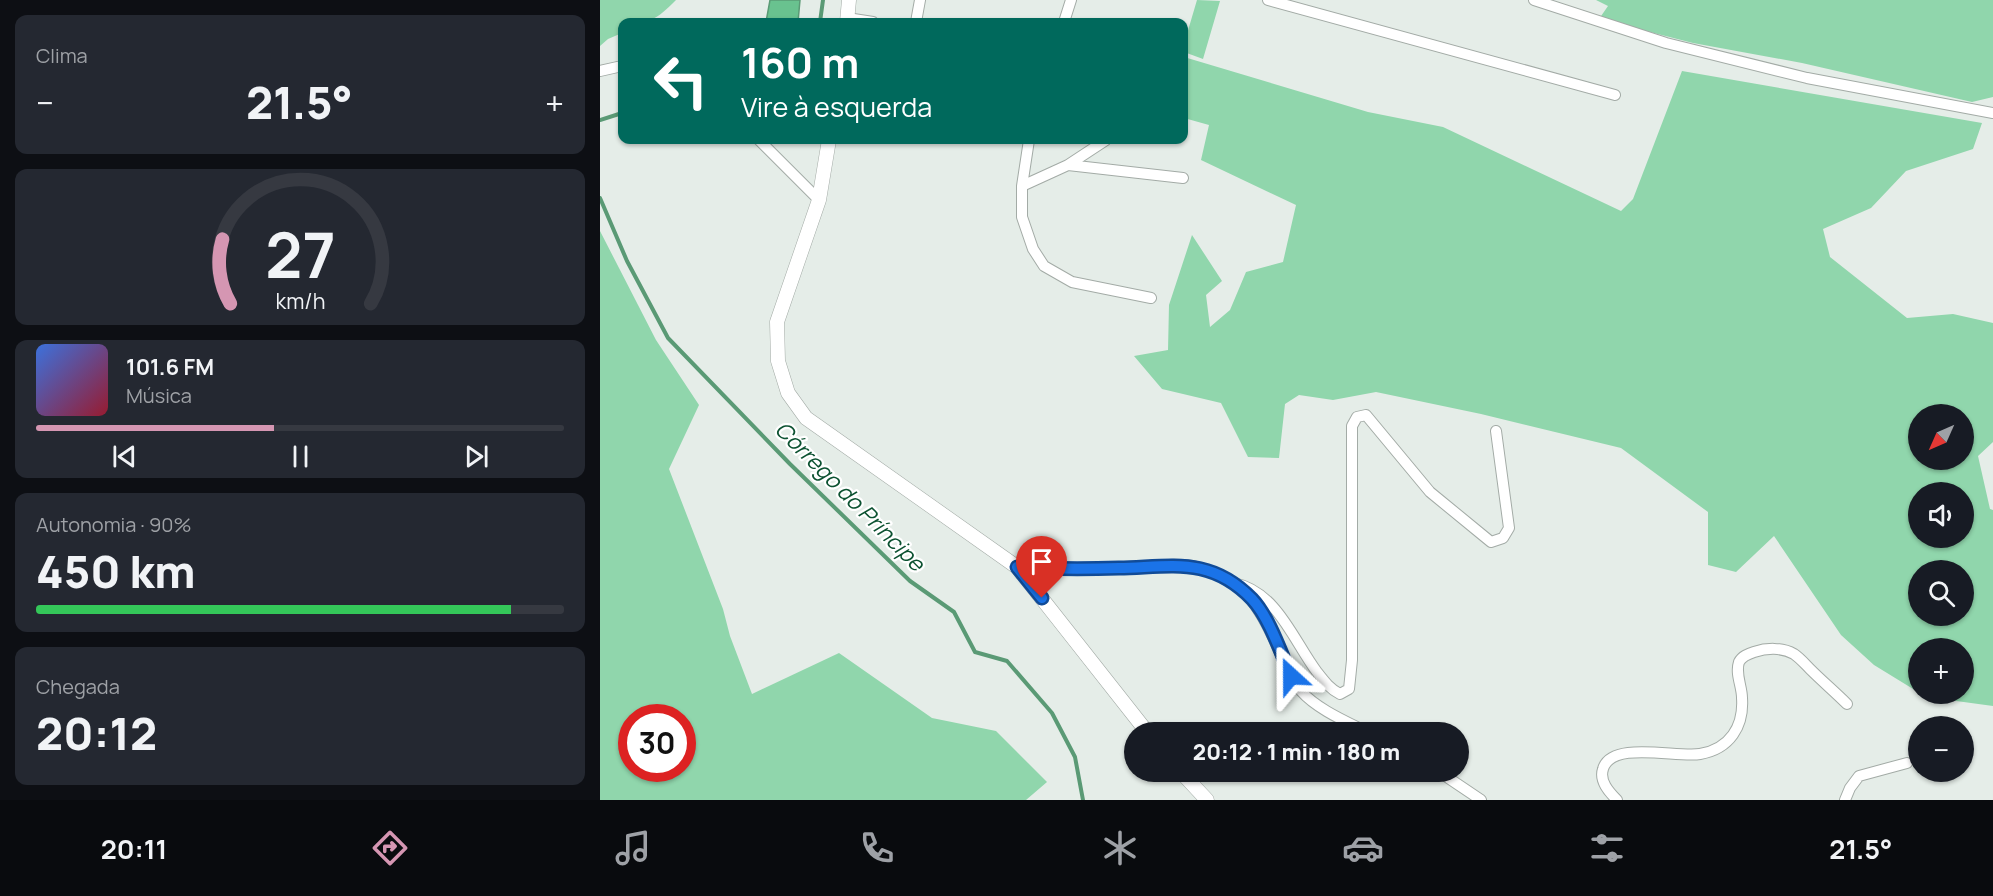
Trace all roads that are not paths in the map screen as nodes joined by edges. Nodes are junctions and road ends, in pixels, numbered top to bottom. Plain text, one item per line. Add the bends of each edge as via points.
1 (849, 0) edge
2 (920, 0) edge
3 (1071, 0) edge
4 (1268, 0) edge
5 (1534, 0) edge
6 (847, 18) edge
7 (917, 18) edge
8 (1065, 18) edge
9 (618, 67) edge
10 (600, 71) edge
11 (1615, 95) dead end
12 (1993, 113) edge
13 (763, 144) edge
14 (828, 144) edge
15 (1028, 144) edge
16 (1100, 144) edge
17 (1068, 165) junction
18 (1183, 178) dead end
19 (1023, 186) junction
20 (819, 200) junction
21 (1151, 298) dead end
22 (1496, 431) dead end
23 (1017, 567) junction
24 (1234, 583) junction
25 (1847, 704) dead end
26 (1138, 722) edge
27 (1349, 722) edge
28 (1907, 763) dead end
29 (1190, 782) edge
30 (1454, 782) edge
31 (1207, 800) edge
32 (1481, 800) edge
33 (1617, 800) edge
34 (1845, 800) edge

1 - 6 street
2 - 7 street
3 - 8 street
4 - 11 street
5 - 12 street via 1666,43 1807,78
9 - 10 street
13 - 20 street
14 - 20 street
15 - 19 street
16 - 17 street
17 - 18 street
17 - 19 street
19 - 21 street via 1022,217 1033,249 1044,266 1072,282
20 - 23 street via 777,322 778,361 788,393 806,418
22 - 24 street via 1509,528 1503,538 1491,542 1431,492 1366,415 1357,417 1352,426 1349,689 1340,694 1330,689 1278,611 1258,592
23 - 24 street via 1190,566
23 - 26 street
24 - 27 street via 1253,600 1268,624 1300,691
25 - 33 street via 1794,654 1783,649 1764,649 1745,655 1738,673 1742,698 1739,726 1731,737 1719,748 1700,754 1624,753 1609,758 1601,777
28 - 34 street via 1859,776
29 - 31 street
30 - 32 street

